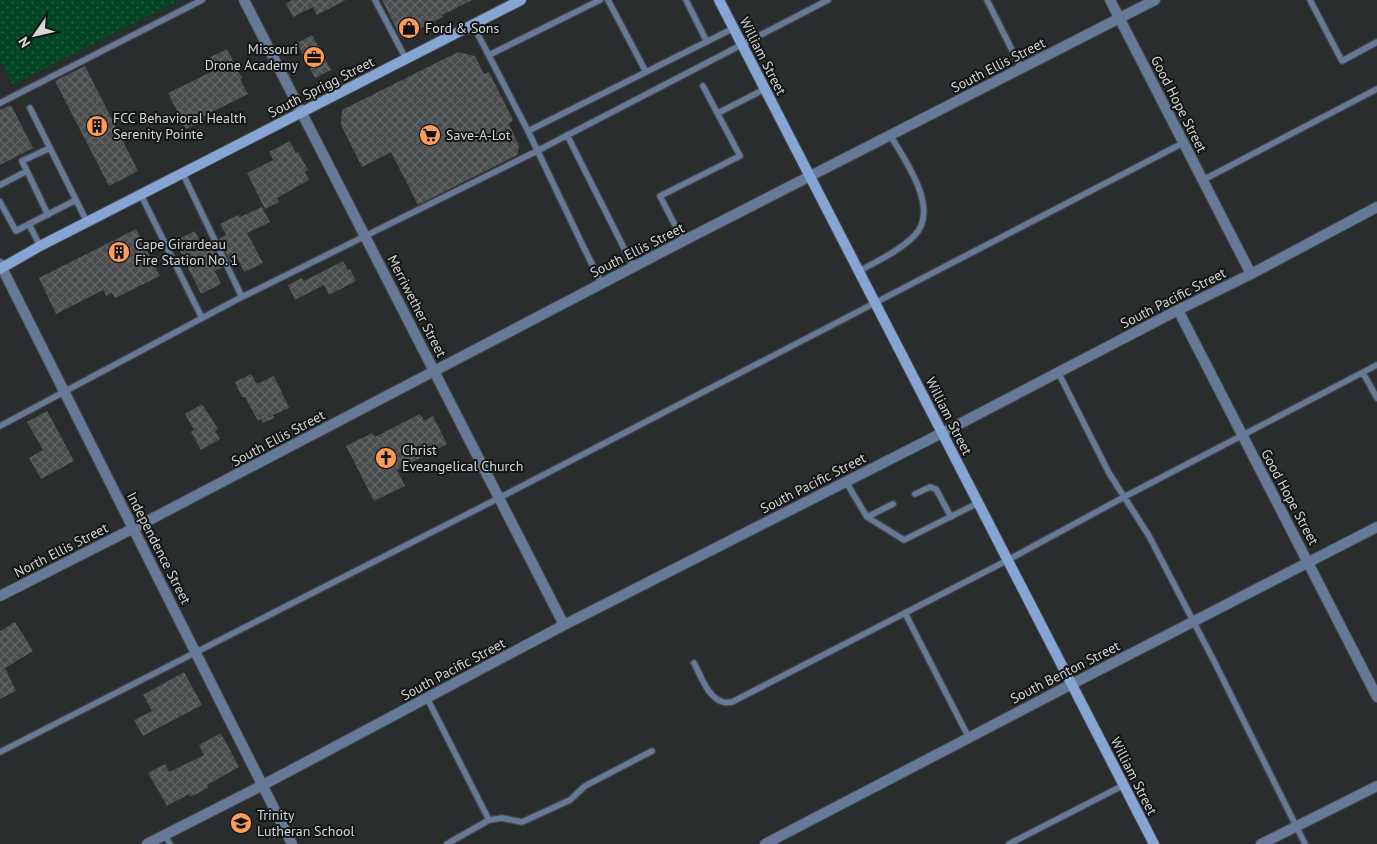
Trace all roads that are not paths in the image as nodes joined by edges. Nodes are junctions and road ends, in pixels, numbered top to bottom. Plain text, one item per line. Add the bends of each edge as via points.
1 (202, 0) edge
2 (244, 0) edge
3 (375, 0) edge
4 (521, 0) edge
5 (600, 0) edge
6 (608, 0) edge
7 (686, 0) edge
8 (719, 0) edge
9 (828, 0) edge
10 (987, 0) edge
11 (1110, 0) edge
12 (1155, 0) edge
13 (1310, 0) edge
14 (1119, 18) junction
15 (473, 25) junction
16 (734, 28) junction
17 (707, 42) junction
18 (1377, 42) edge
19 (742, 44) junction
20 (489, 55) junction
21 (406, 59) junction
22 (1021, 68) junction
23 (646, 72) junction
24 (703, 86) dead end
25 (765, 89) junction
26 (1377, 89) edge
27 (0, 103) edge
28 (30, 108) dead end
29 (302, 112) junction
30 (718, 113) junction
31 (528, 131) junction
32 (567, 135) junction
33 (890, 136) junction
34 (1183, 143) junction
35 (50, 148) junction
36 (537, 151) junction
37 (27, 170) junction
38 (183, 174) junction
39 (810, 176) junction
40 (1202, 180) junction
41 (0, 185) edge
42 (141, 195) junction
43 (76, 200) junction
44 (0, 202) edge
45 (1377, 207) edge
46 (48, 215) junction
47 (86, 222) junction
48 (29, 224) junction
49 (365, 237) junction
50 (683, 242) junction
51 (40, 246) junction
52 (1, 267) edge
53 (634, 268) junction
54 (859, 272) junction
55 (1251, 274) junction
56 (602, 284) junction
57 (242, 297) junction
58 (875, 302) junction
59 (1178, 310) junction
60 (202, 318) junction
61 (1377, 365) edge
62 (434, 372) junction
63 (1058, 372) junction
64 (1363, 373) junction
65 (66, 392) junction
66 (1377, 398) edge
67 (0, 426) edge
68 (942, 433) junction
69 (1242, 435) junction
70 (846, 482) junction
71 (915, 494) dead end
72 (1124, 497) junction
73 (499, 498) junction
74 (978, 503) junction
75 (893, 504) dead end
76 (868, 517) junction
77 (951, 517) junction
78 (1377, 527) edge
79 (134, 528) junction
80 (1008, 560) junction
81 (1308, 561) junction
82 (0, 596) edge
83 (905, 614) junction
84 (1192, 622) junction
85 (564, 625) junction
86 (196, 653) junction
87 (694, 663) dead end
88 (1072, 684) junction
89 (1377, 697) edge
90 (427, 698) junction
91 (969, 738) junction
92 (652, 751) dead end
93 (0, 752) edge
94 (263, 785) junction
95 (1124, 785) junction
96 (1377, 786) edge
97 (489, 820) junction
98 (1296, 826) junction
99 (168, 839) edge
100 (147, 844) edge
101 (292, 844) edge
102 (447, 844) edge
103 (765, 844) edge
104 (1010, 844) edge
105 (1154, 844) edge
106 (1261, 844) edge
107 (1305, 844) edge

1 - 27 lane
2 - 29 street, Merriwether Street
3 - 21 lane
4 - 15 main road, South Sprigg Street
5 - 20 lane
6 - 23 lane
7 - 17 lane
8 - 16 main road, William Street
9 - 19 lane
10 - 22 lane
11 - 14 street, Good Hope Street
12 - 14 street, South Ellis Street
13 - 18 lane via 1342,61
14 - 22 street, South Ellis Street
14 - 34 street, Good Hope Street
15 - 20 lane
15 - 21 main road, South Sprigg Street
16 - 17 lane
16 - 19 main road, William Street
17 - 23 lane
19 - 25 main road, William Street
19 - 32 lane
20 - 31 lane
21 - 29 main road, South Sprigg Street
22 - 33 street, South Ellis Street
23 - 31 lane
24 - 30 lane
25 - 30 lane
25 - 39 main road, William Street
26 - 40 lane
28 - 35 lane
29 - 38 main road, South Sprigg Street
29 - 49 street, Merriwether Street
30 - 50 lane via 740,156 660,196
31 - 36 lane
32 - 36 lane
32 - 53 lane
33 - 39 street, South Ellis Street
33 - 54 lane via 920,191 923,222 915,235 898,249
34 - 40 street, Good Hope Street
34 - 58 lane
35 - 37 lane via 22,161
35 - 43 lane
36 - 49 lane
36 - 56 lane
37 - 41 lane
37 - 46 lane
38 - 42 main road, South Sprigg Street
38 - 57 lane
39 - 50 street, South Ellis Street
39 - 54 main road, William Street
40 - 55 street, Good Hope Street
42 - 47 main road, South Sprigg Street
42 - 60 lane
43 - 46 lane
43 - 47 lane
44 - 48 lane via 16,231
45 - 55 street, South Pacific Street
46 - 48 lane
47 - 51 main road, South Sprigg Street
48 - 51 lane
49 - 57 lane
49 - 62 street, Merriwether Street
50 - 53 street, South Ellis Street
51 - 52 main road, South Sprigg Street
52 - 65 street, Independence Street
53 - 56 street, South Ellis Street
54 - 58 main road, William Street
55 - 59 street, South Pacific Street
56 - 62 street, South Ellis Street
57 - 60 lane
58 - 68 main road, William Street
58 - 73 lane
59 - 63 street, South Pacific Street
59 - 69 street, Good Hope Street
60 - 65 lane
61 - 64 lane
62 - 73 street, Merriwether Street
62 - 79 street, South Ellis Street
63 - 68 street, South Pacific Street
63 - 72 lane via 1108,473
64 - 66 lane
64 - 69 lane
65 - 67 lane
65 - 79 street, Independence Street
68 - 70 street, South Pacific Street
68 - 74 main road, William Street
69 - 72 lane
69 - 81 street, Good Hope Street
70 - 76 lane
70 - 85 street, South Pacific Street
71 - 77 lane via 930,487 936,489
72 - 80 lane
72 - 84 lane via 1149,536
73 - 85 street, Merriwether Street
73 - 86 lane
74 - 77 lane
74 - 80 main road, William Street
75 - 76 lane
76 - 77 lane via 904,540
78 - 81 street, South Benton Street
79 - 82 street, North Ellis Street
79 - 86 street, Independence Street
80 - 83 lane
80 - 88 main road, William Street
81 - 84 street, South Benton Street
81 - 89 street, Good Hope Street
83 - 87 lane via 732,702 715,698
83 - 91 lane
84 - 88 street, South Benton Street
84 - 98 lane
85 - 90 street, South Pacific Street
86 - 93 lane
86 - 94 street, Independence Street
88 - 91 street, South Benton Street
88 - 95 main road, William Street
90 - 94 street, South Pacific Street
90 - 97 lane
91 - 103 street, South Benton Street
92 - 97 lane via 585,786 570,800 522,822 502,818
94 - 99 street, South Pacific Street
94 - 101 street, Independence Street
95 - 104 lane
95 - 105 main road, William Street
96 - 98 street
97 - 102 lane
98 - 106 street
98 - 107 lane
99 - 100 street, South Pacific Street

